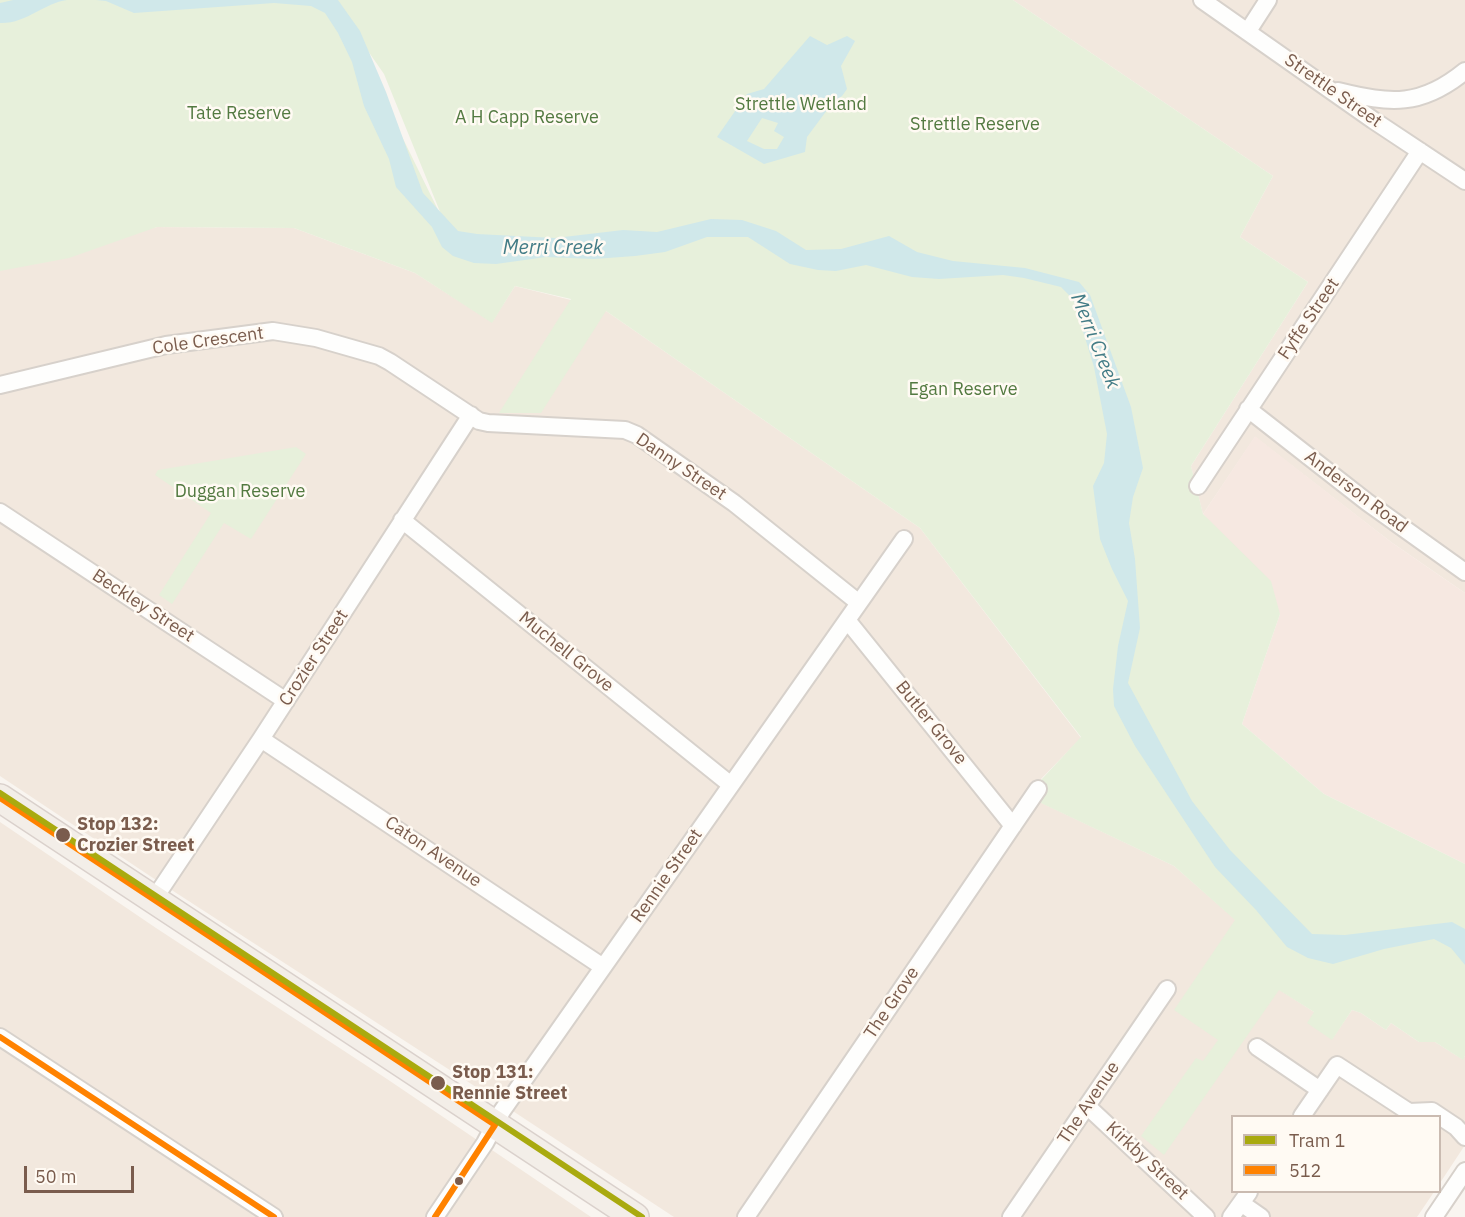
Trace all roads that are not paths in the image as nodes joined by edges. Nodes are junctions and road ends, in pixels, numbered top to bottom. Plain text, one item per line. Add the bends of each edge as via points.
1 (1202, 0) edge
2 (1268, 0) edge
3 (1248, 31) junction
4 (1465, 71) edge
5 (1328, 88) junction
6 (1420, 151) junction
7 (1465, 181) edge
8 (0, 385) edge
9 (1248, 409) junction
10 (471, 416) junction
11 (1198, 486) dead end
12 (0, 512) edge
13 (402, 520) junction
14 (904, 539) dead end
15 (1465, 572) edge
16 (859, 603) junction
17 (847, 620) junction
18 (286, 701) junction
19 (261, 739) junction
20 (731, 785) junction
21 (1038, 789) dead end
22 (0, 798) edge
23 (1013, 826) junction
24 (154, 899) junction
25 (603, 967) junction
26 (1167, 989) dead end
27 (0, 1037) edge
28 (1257, 1047) dead end
29 (1320, 1090) junction
30 (1087, 1106) junction
31 (1303, 1115) edge
32 (1437, 1115) edge
33 (1441, 1118) edge
34 (495, 1125) junction
35 (1465, 1137) edge
36 (1465, 1171) edge
37 (1245, 1197) edge
38 (274, 1217) edge
39 (435, 1217) edge
40 (635, 1217) edge
41 (746, 1217) edge
42 (1011, 1217) edge
43 (1206, 1217) edge
44 (1231, 1217) edge
45 (1261, 1217) edge
46 (1434, 1217) edge

1 - 3 street, Strettle Street
2 - 3 street
3 - 5 street, Strettle Street
4 - 5 street via 1438,91 1406,100 1372,98
5 - 6 street, Strettle Street
6 - 7 street, Strettle Street
6 - 9 street, Fyffe Street
8 - 10 street, Cole Crescent via 177,342 273,331 316,338 379,356
9 - 11 street, Fyffe Street
9 - 15 street, Anderson Road via 1385,516
10 - 13 street, Crozier Street
10 - 16 street, Danny Street via 488,423 625,430 638,435 734,503
12 - 18 street, Beckley Street
13 - 18 street, Crozier Street
13 - 20 street, Muchell Grove
14 - 16 street, Rennie Street
16 - 17 street, Rennie Street
17 - 20 street, Rennie Street
17 - 23 street, Butler Grove
18 - 19 street, Crozier Street
19 - 24 street, Crozier Street
19 - 25 street, Caton Avenue
20 - 25 street, Rennie Street
21 - 23 street, The Grove
22 - 24 main road
23 - 41 street, The Grove
24 - 34 main road
25 - 34 street, Rennie Street
26 - 30 street, The Avenue
27 - 38 street
28 - 29 street
29 - 31 street
29 - 32 street via 1338,1065 1409,1112
30 - 42 street, The Avenue
30 - 43 street, Kirkby Street
33 - 35 street
34 - 39 street, Rennie Street
34 - 40 main road
36 - 46 street
37 - 44 street
37 - 45 street

